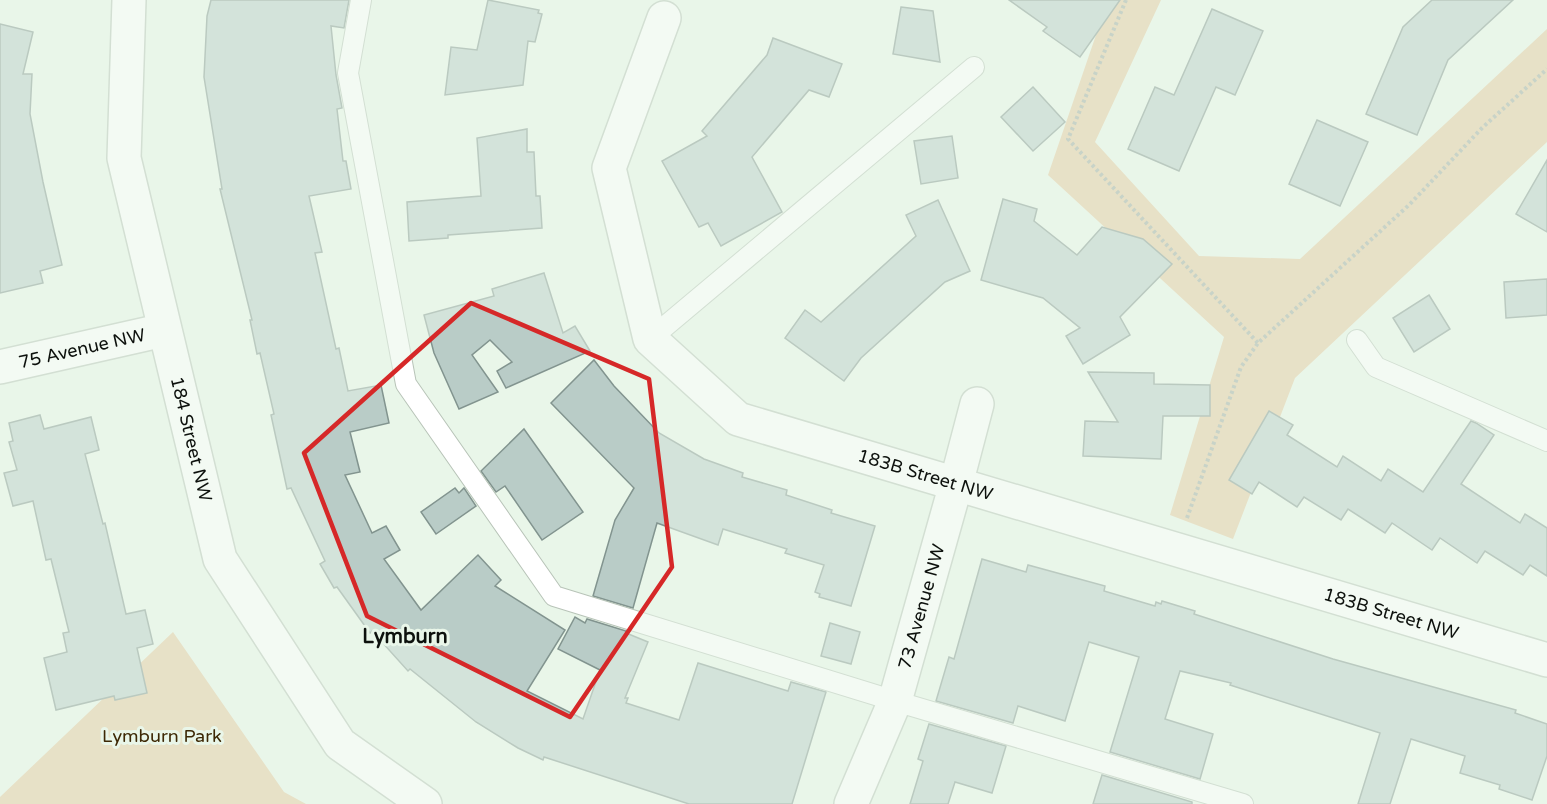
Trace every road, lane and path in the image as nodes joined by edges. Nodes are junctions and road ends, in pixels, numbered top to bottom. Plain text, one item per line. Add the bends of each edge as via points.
1 (129, 0) edge
2 (362, 0) edge
3 (1126, 0) edge
4 (664, 18) dead end
5 (974, 67) dead end
6 (1547, 69) edge
7 (164, 330) junction
8 (650, 339) junction
9 (1357, 340) dead end
10 (1258, 343) junction
11 (0, 367) edge
12 (976, 404) dead end
13 (1547, 441) edge
14 (956, 484) junction
15 (1175, 549) junction
16 (1547, 660) edge
17 (895, 701) junction
18 (425, 804) edge
19 (851, 804) edge
20 (1243, 804) edge

1 - 7 street, 184 Street NW via 124,158
2 - 17 lane via 348,73 406,384 554,596
3 - 10 path via 1068,139
4 - 8 street via 609,168
5 - 8 lane
6 - 10 path via 1482,128 1410,204
7 - 11 street, 75 Avenue NW
7 - 18 street, 184 Street NW via 220,559 340,744
8 - 14 street, 183B Street NW via 738,419
9 - 13 lane via 1376,367
10 - 15 path via 1241,367
12 - 14 street, 73 Avenue NW
14 - 15 street, 183B Street NW
14 - 17 street, 73 Avenue NW
15 - 16 street, 183B Street NW
17 - 19 street, 73 Avenue NW
17 - 20 lane

